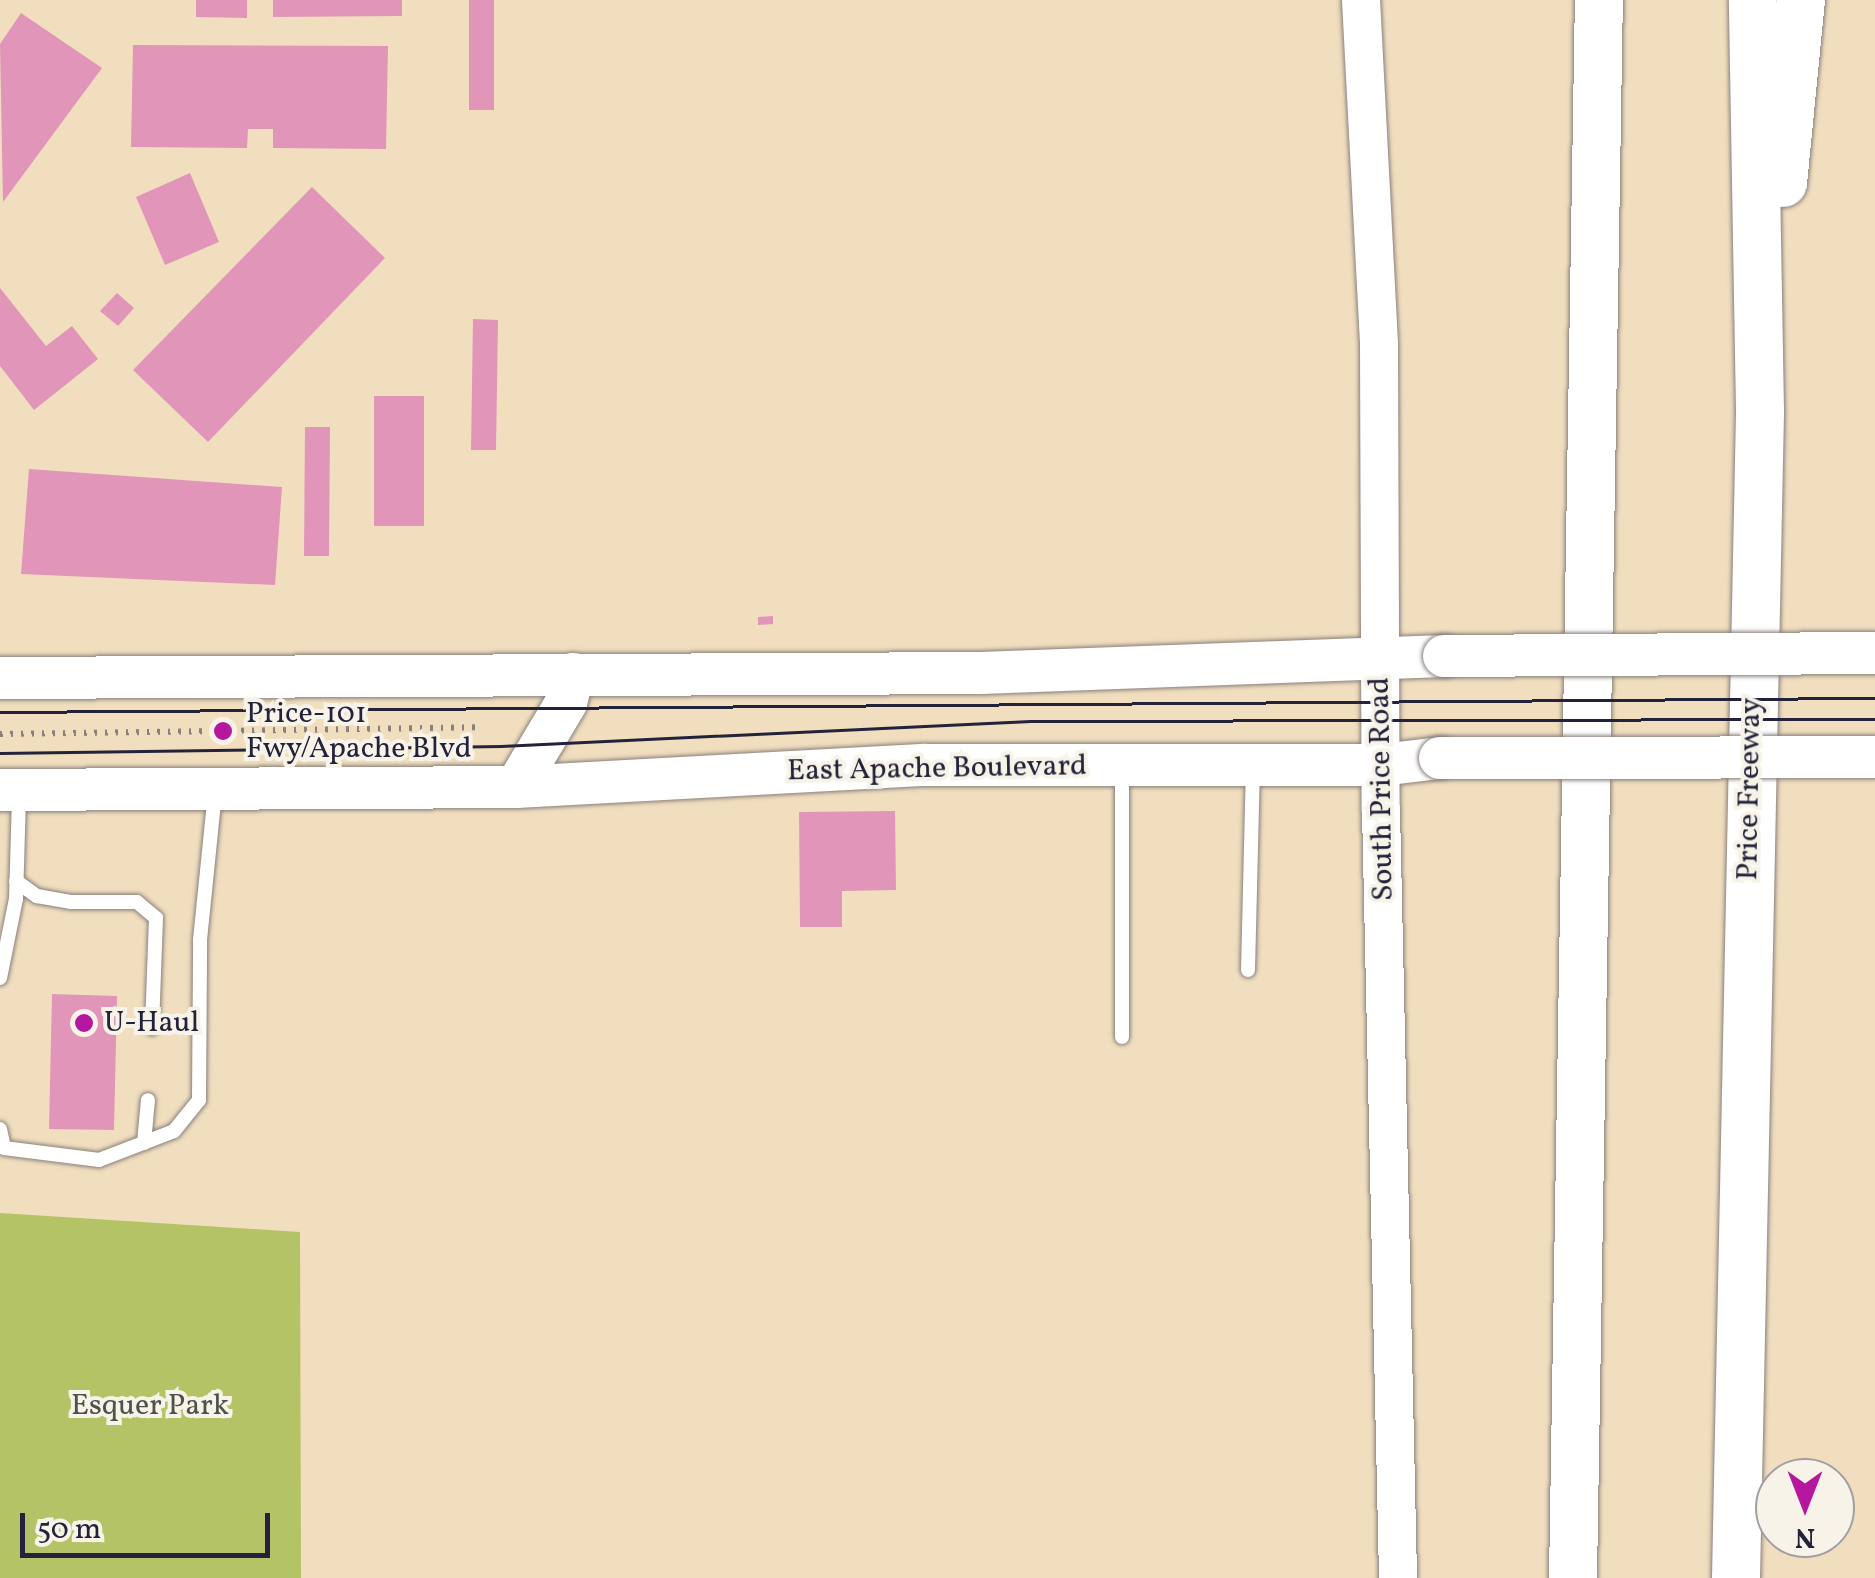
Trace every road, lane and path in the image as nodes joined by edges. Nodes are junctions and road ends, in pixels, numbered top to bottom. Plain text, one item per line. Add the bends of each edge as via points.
1 (1361, 0) edge
2 (1569, 0) edge
3 (1599, 0) edge
4 (1754, 0) edge
5 (1801, 0) edge
6 (1599, 147) junction
7 (1760, 411) junction
8 (1875, 653) edge
9 (1381, 658) junction
10 (573, 674) junction
11 (0, 678) edge
12 (479, 728) dead end
13 (0, 734) edge
14 (1875, 758) edge
15 (1122, 765) junction
16 (1252, 765) junction
17 (1380, 765) junction
18 (516, 787) junction
19 (10, 790) edge
20 (215, 791) junction
21 (16, 881) junction
22 (1248, 970) dead end
23 (0, 978) edge
24 (152, 1028) dead end
25 (1122, 1037) dead end
26 (148, 1100) dead end
27 (0, 1129) edge
28 (144, 1143) junction
29 (1398, 1578) edge
30 (1573, 1578) edge
31 (1736, 1578) edge

1 - 9 main road, South Price Road via 1379,346
2 - 6 highway
3 - 6 highway
4 - 7 highway, Price Freeway
5 - 7 highway
6 - 30 highway
7 - 31 highway, Price Freeway
8 - 9 main road, bridge
9 - 10 main road via 982,673
9 - 17 main road, South Price Road
10 - 11 main road
10 - 18 main road via 566,703
12 - 13 path
14 - 17 main road, East Apache Boulevard, bridge via 1440,758
15 - 16 main road, East Apache Boulevard
15 - 18 main road, East Apache Boulevard via 925,765
15 - 25 lane
16 - 17 main road, East Apache Boulevard
16 - 22 lane
17 - 29 main road, South Price Road
18 - 20 main road, East Apache Boulevard
19 - 20 main road, East Apache Boulevard
19 - 21 lane
20 - 28 lane via 200,940 200,1100 174,1131
21 - 23 lane
21 - 24 lane via 36,896 70,902 136,902 156,918
26 - 28 lane
27 - 28 lane via 4,1148 99,1160

